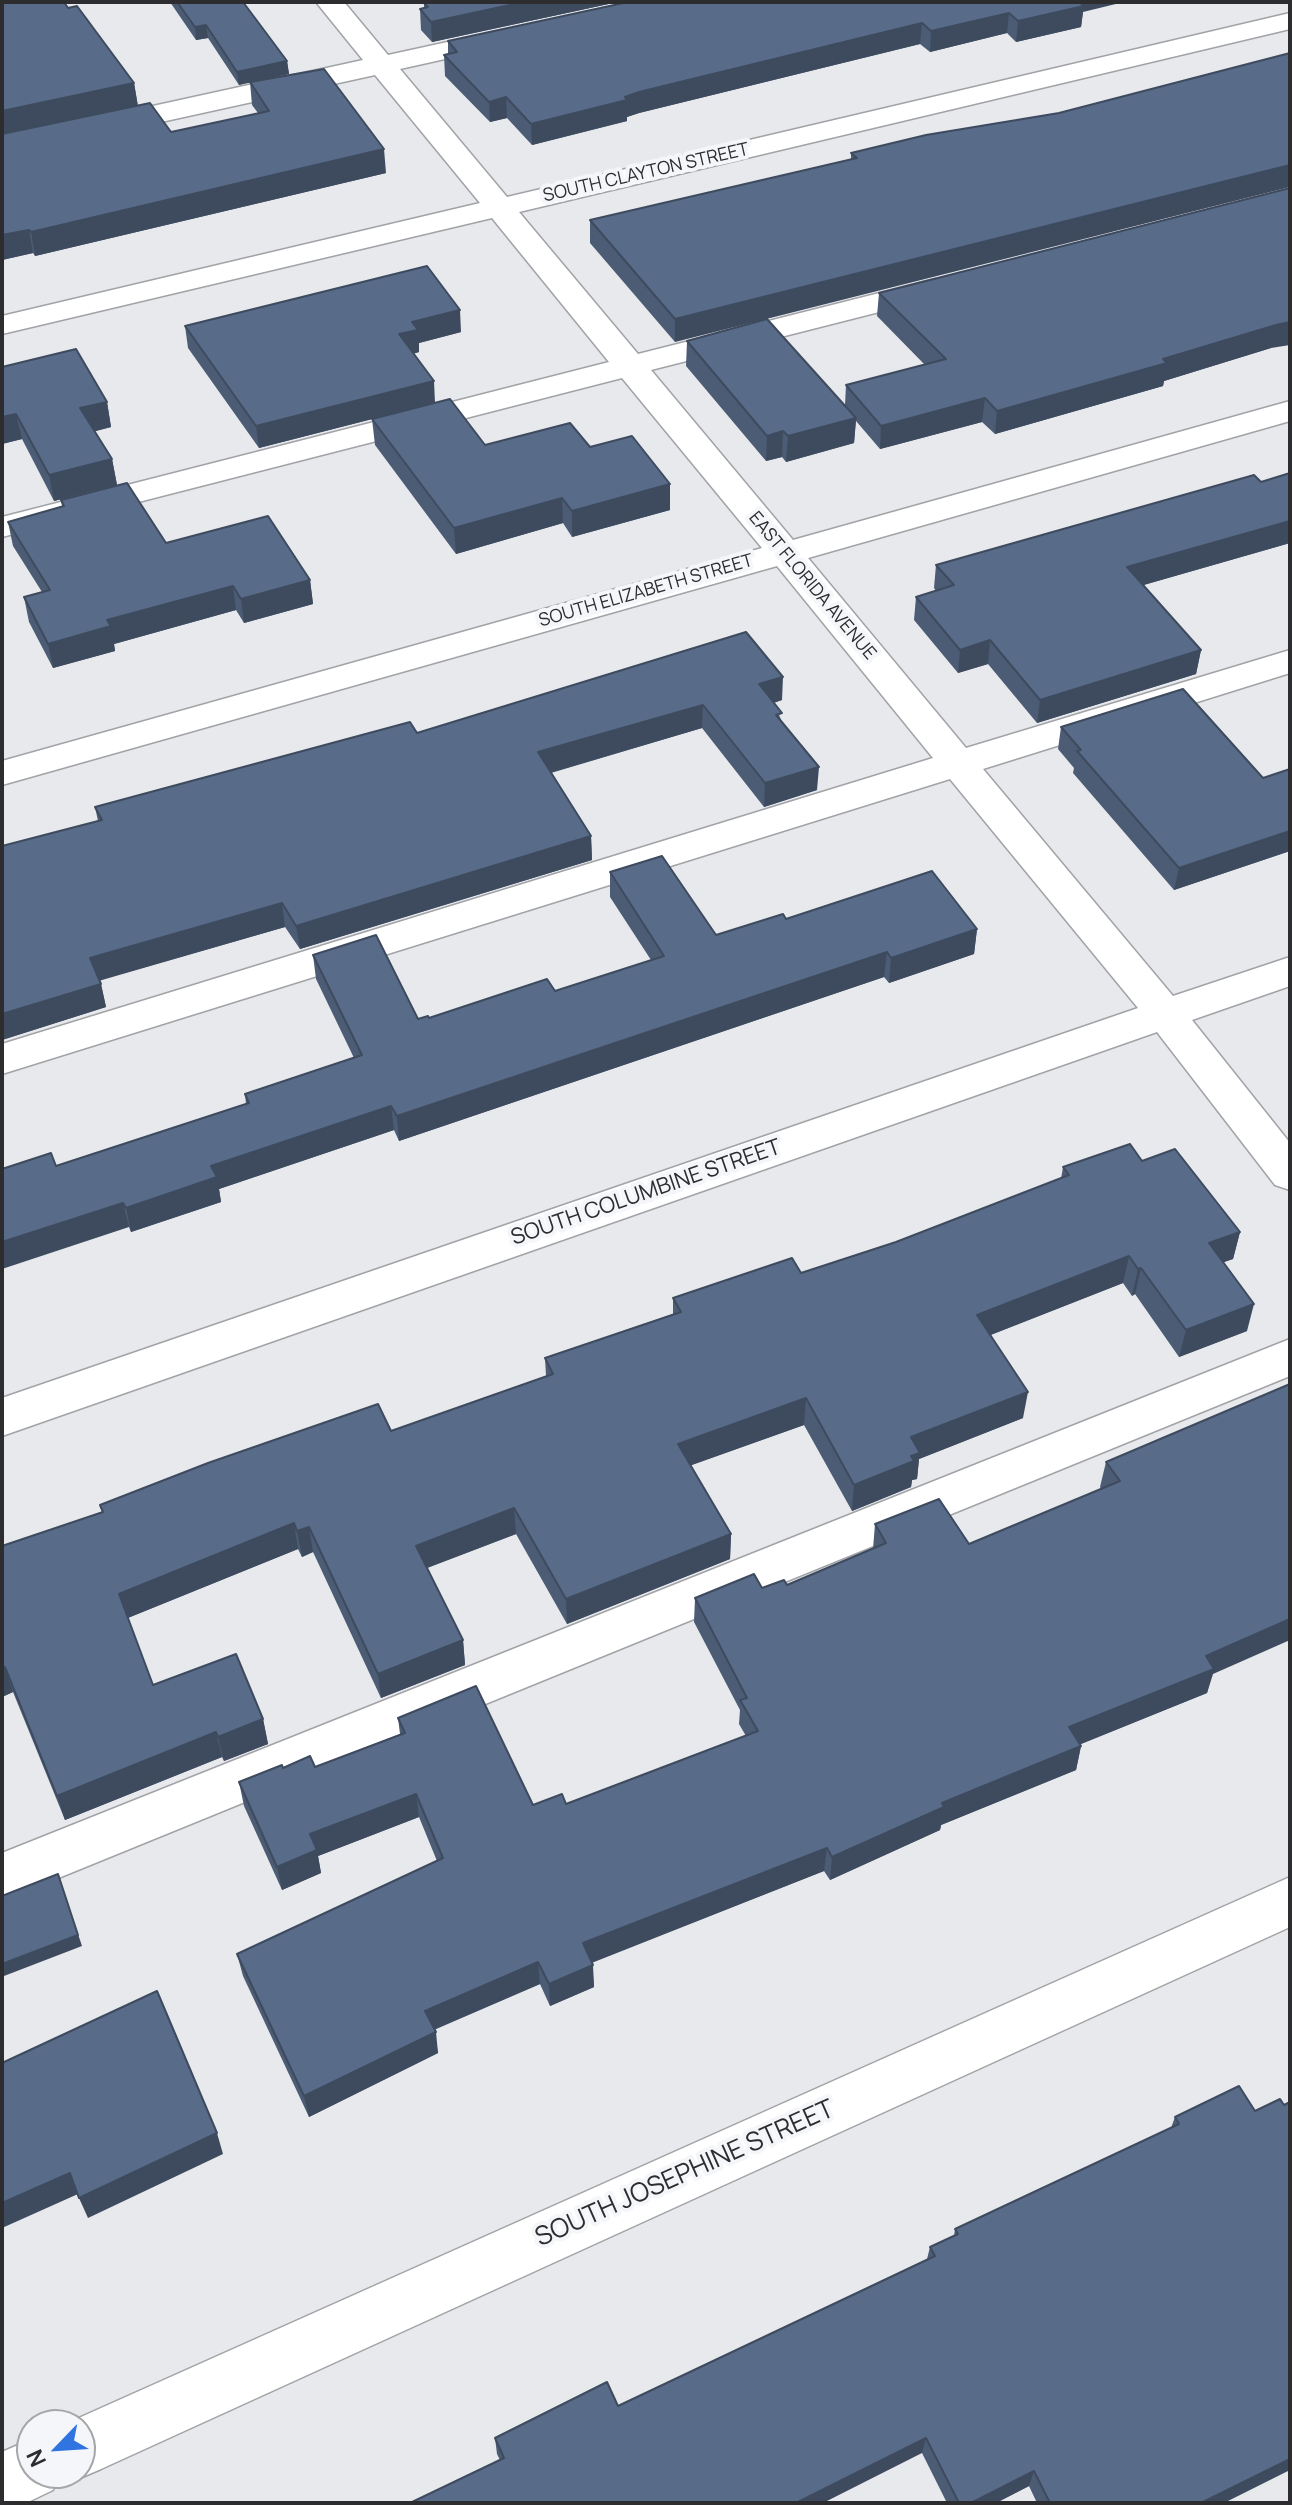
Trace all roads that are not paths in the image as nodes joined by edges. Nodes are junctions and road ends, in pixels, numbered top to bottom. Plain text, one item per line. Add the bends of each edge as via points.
1 (330, 2) edge
2 (1290, 21) edge
3 (533, 32) edge
4 (381, 64) junction
5 (2, 148) edge
6 (499, 207) junction
7 (967, 279) edge
8 (2, 325) edge
9 (629, 365) junction
10 (1290, 411) edge
11 (2, 527) edge
12 (783, 552) junction
13 (1290, 661) edge
14 (957, 763) junction
15 (2, 773) edge
16 (1290, 971) edge
17 (1164, 1013) junction
18 (2, 1059) edge
19 (1290, 1174) edge
20 (1290, 1357) edge
21 (2, 1417) edge
22 (2, 1877) edge
23 (1290, 1901) edge
24 (96, 2441) edge

1 - 4 street, EAST FLORIDA AVENUE
2 - 6 street, SOUTH CLAYTON STREET
3 - 4 street
4 - 5 street
4 - 6 street, EAST FLORIDA AVENUE
6 - 8 street, SOUTH CLAYTON STREET
6 - 9 street, EAST FLORIDA AVENUE
7 - 9 street
9 - 11 street
9 - 12 street, EAST FLORIDA AVENUE
10 - 12 street, SOUTH ELIZABETH STREET
12 - 14 street, EAST FLORIDA AVENUE
12 - 15 street, SOUTH ELIZABETH STREET
13 - 14 street
14 - 17 street, EAST FLORIDA AVENUE
14 - 18 street
16 - 17 street, SOUTH COLUMBINE STREET
17 - 19 street, EAST FLORIDA AVENUE
17 - 21 street, SOUTH COLUMBINE STREET
20 - 22 street
23 - 24 street, SOUTH JOSEPHINE STREET

